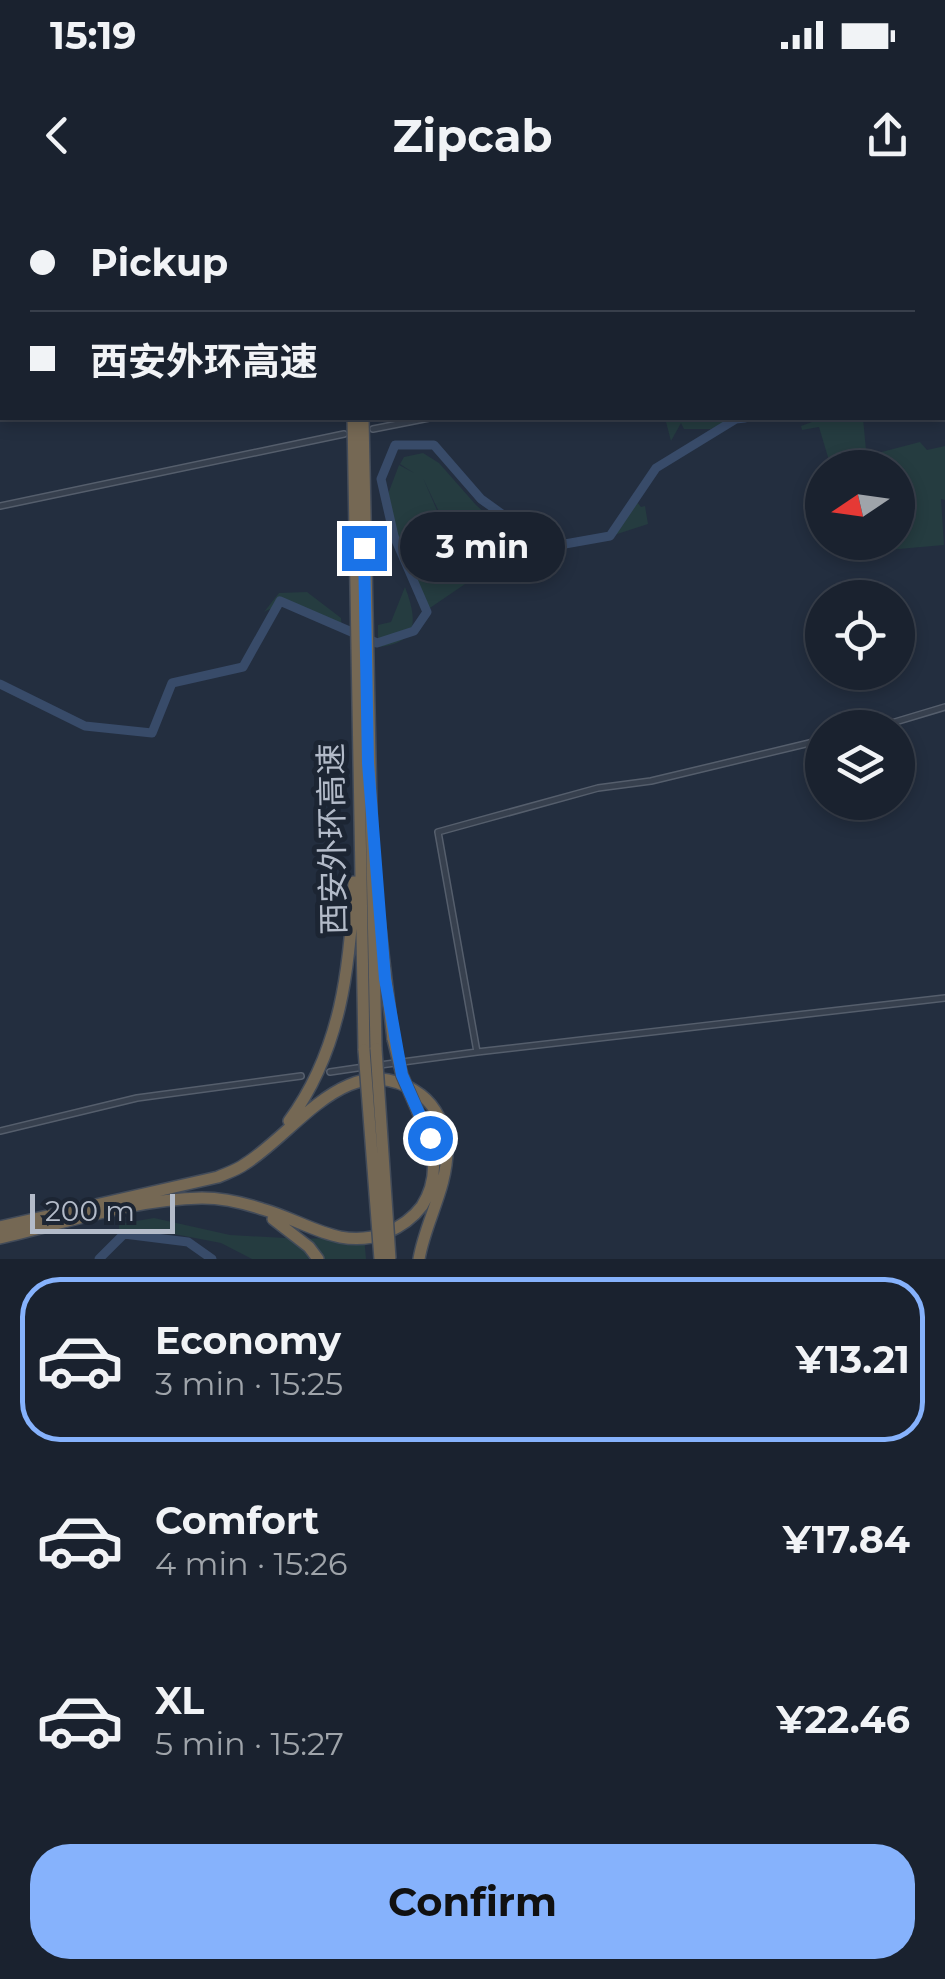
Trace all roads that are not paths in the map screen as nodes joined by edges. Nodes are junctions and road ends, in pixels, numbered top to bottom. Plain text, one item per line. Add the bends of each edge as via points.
1 (354, 420) edge
2 (362, 420) edge
3 (418, 420) edge
4 (373, 428) dead end
5 (344, 434) dead end
6 (0, 506) edge
7 (360, 614) junction
8 (945, 707) edge
9 (915, 716) edge
10 (805, 744) edge
11 (363, 762) junction
12 (945, 998) edge
13 (370, 1050) junction
14 (477, 1052) junction
15 (330, 1072) dead end
16 (300, 1076) dead end
17 (0, 1131) edge
18 (263, 1150) junction
19 (229, 1201) junction
20 (0, 1228) edge
21 (0, 1238) edge
22 (318, 1259) edge
23 (380, 1259) edge
24 (390, 1259) edge
25 (419, 1259) edge

1 - 7 highway, 西安外环高速
2 - 7 highway, 西安外环高速
3 - 4 street
5 - 6 street
7 - 11 highway, 西安外环高速
8 - 9 street
10 - 14 street via 651,782 598,788 438,832
11 - 13 highway, 西安外环高速
11 - 18 highway via 349,972 338,1019 305,1095
11 - 19 highway, bridge via 393,1038 435,1158 432,1180 419,1210 374,1237 339,1239
12 - 14 street
13 - 23 highway, 西安外环高速, bridge
13 - 24 highway, 西安外环高速, bridge
14 - 15 street
16 - 17 street via 138,1098
18 - 20 highway via 244,1165 186,1186
18 - 25 highway via 335,1090 370,1080 413,1089 437,1114 447,1147
19 - 21 highway via 186,1199
19 - 22 highway via 264,1214

